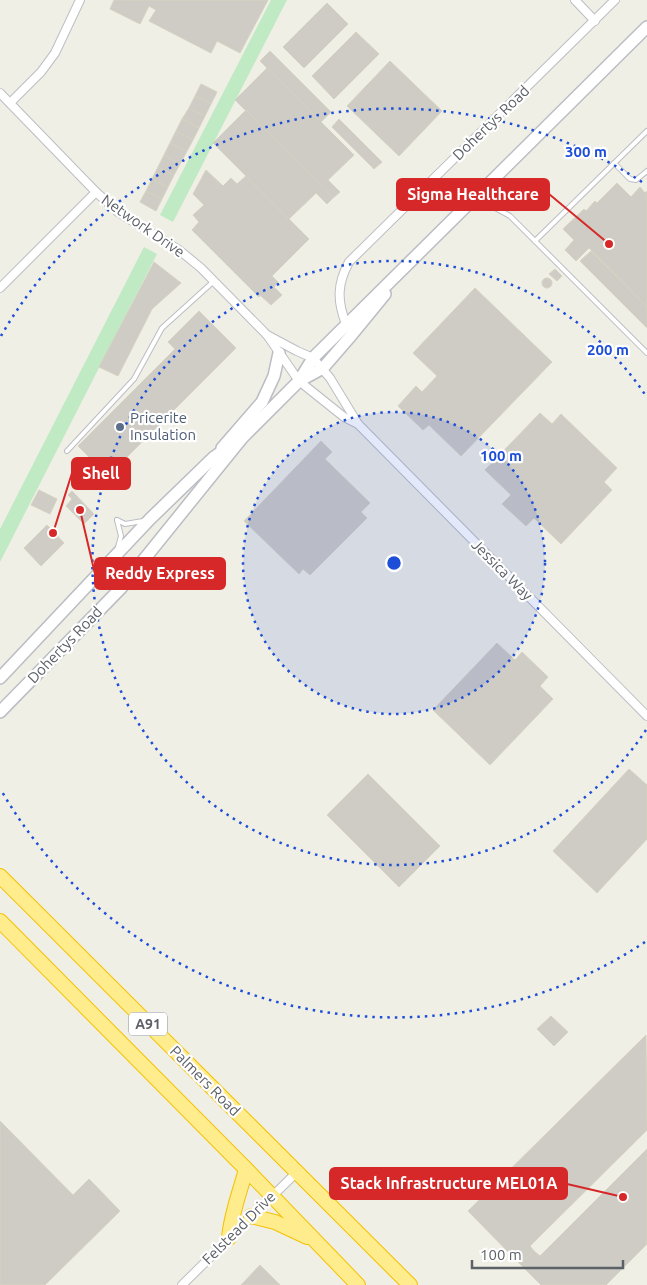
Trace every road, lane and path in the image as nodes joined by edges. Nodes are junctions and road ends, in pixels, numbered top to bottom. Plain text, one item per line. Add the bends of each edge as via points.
1 (80, 0) edge
2 (575, 0) edge
3 (615, 0) edge
4 (595, 21) junction
5 (647, 27) edge
6 (0, 93) edge
7 (10, 103) junction
8 (647, 131) edge
9 (614, 163) junction
10 (647, 171) edge
11 (96, 192) junction
12 (470, 203) junction
13 (535, 241) junction
14 (403, 270) junction
15 (214, 281) junction
16 (0, 288) edge
17 (346, 324) junction
18 (267, 335) junction
19 (279, 353) junction
20 (647, 353) edge
21 (313, 358) junction
22 (323, 368) junction
23 (299, 381) junction
24 (358, 424) junction
25 (242, 438) junction
26 (67, 451) dead end
27 (214, 457) junction
28 (150, 519) junction
29 (115, 556) junction
30 (0, 678) edge
31 (1, 712) edge
32 (647, 716) edge
33 (0, 876) edge
34 (0, 921) edge
35 (246, 1168) junction
36 (297, 1172) junction
37 (272, 1196) junction
38 (251, 1216) junction
39 (229, 1238) junction
40 (315, 1240) junction
41 (182, 1285) edge
42 (358, 1285) edge
43 (410, 1285) edge

1 - 7 street via 54,53 41,72
2 - 4 street
3 - 4 street, Dohertys Road
4 - 17 street, Dohertys Road via 349,262 338,294
5 - 12 main road, Dohertys Road
6 - 7 street, Network Drive
7 - 11 street, Network Drive
8 - 9 lane
9 - 10 lane via 630,179 636,180
9 - 13 lane
11 - 15 street, Network Drive via 118,212 179,250
11 - 16 street
12 - 13 lane via 486,203 500,209
12 - 14 main road, Dohertys Road
13 - 20 lane
14 - 17 main road, Dohertys Road
14 - 22 main road, Dohertys Road
15 - 18 street, Network Drive
15 - 26 lane via 162,328 134,379
17 - 21 main road, Dohertys Road
18 - 19 street, Network Drive
18 - 21 street, Network Drive
19 - 23 street, Network Drive
19 - 27 main road via 274,376 262,402
21 - 22 street, Jessica Way
21 - 23 main road, Dohertys Road
22 - 23 main road, Dohertys Road
22 - 24 street, Jessica Way
23 - 24 street, Jessica Way via 344,417
23 - 25 main road, Dohertys Road
24 - 32 street, Jessica Way
25 - 27 main road, Dohertys Road
25 - 31 main road, Dohertys Road via 121,588
27 - 28 main road, Dohertys Road
28 - 29 main road, Dohertys Road
28 - 29 lane via 128,524 117,520 121,536
29 - 30 main road, Dohertys Road
33 - 36 highway, Palmers Road / A91
34 - 35 highway, A91
35 - 37 highway, A91
35 - 39 highway via 230,1220
36 - 37 street, Felstead Drive
36 - 43 highway, Palmers Road / A91
37 - 38 street, Felstead Drive
37 - 40 highway, A91
38 - 39 street, Felstead Drive
38 - 40 highway via 276,1222
39 - 41 street, Felstead Drive
40 - 42 highway, A91

